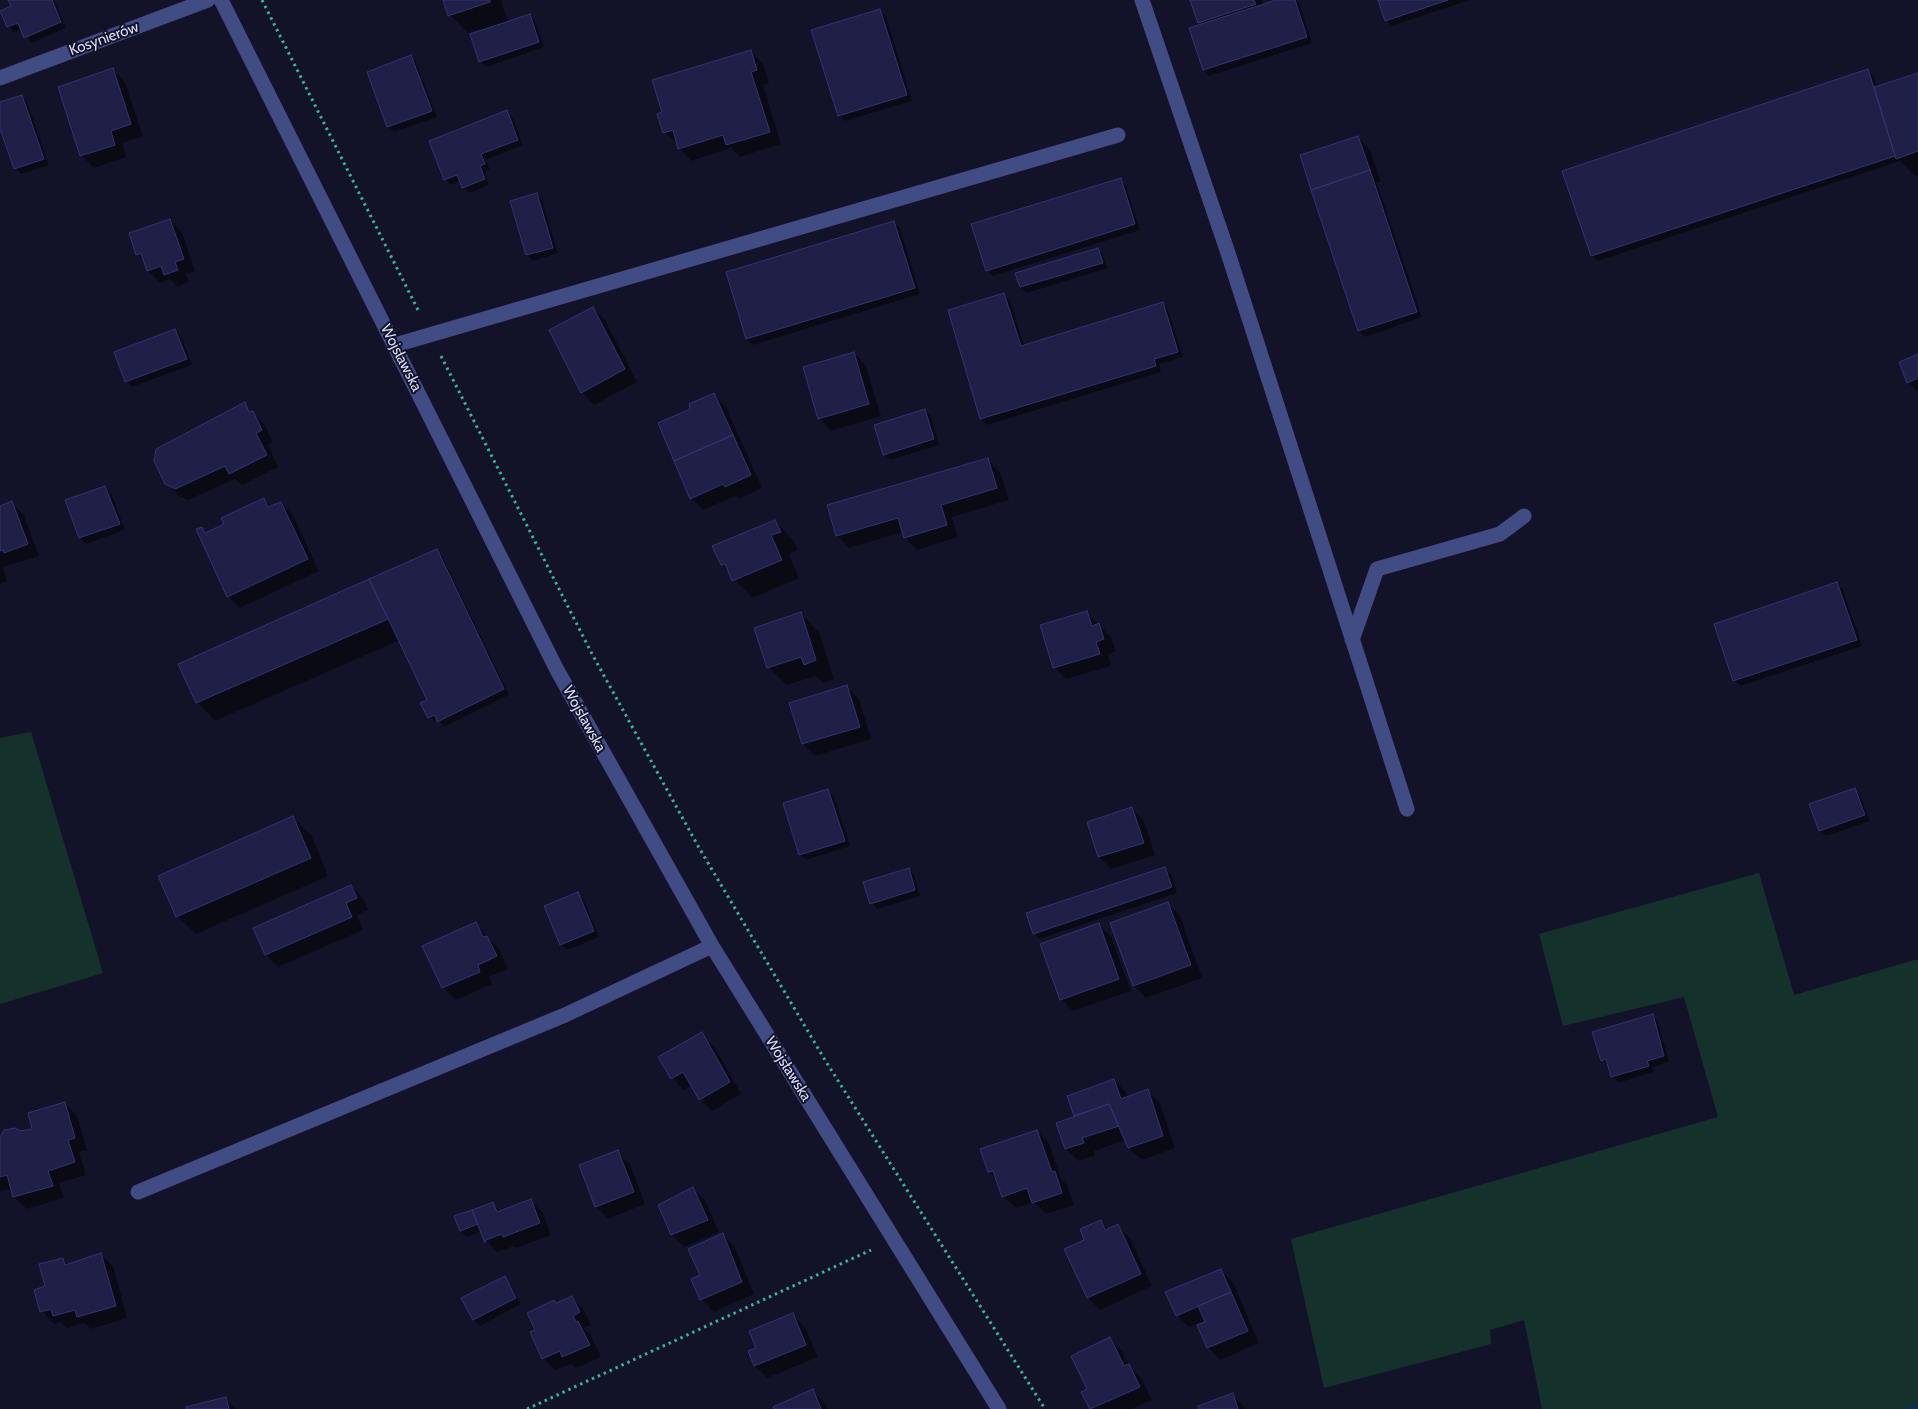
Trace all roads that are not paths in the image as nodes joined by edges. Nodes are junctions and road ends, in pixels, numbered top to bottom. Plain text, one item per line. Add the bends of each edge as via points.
1 (208, 0) edge
2 (222, 0) edge
3 (1142, 0) edge
4 (0, 78) edge
5 (1118, 135) dead end
6 (395, 345) junction
7 (1524, 516) dead end
8 (1352, 640) junction
9 (1407, 809) dead end
10 (712, 946) junction
11 (138, 1192) dead end
12 (999, 1409) edge

1 - 4 street, Kosynierów
2 - 6 street, Wojsławska
3 - 8 street via 1231,262
5 - 6 street
6 - 10 street, Wojsławska via 557,670
7 - 8 street via 1500,534 1377,569
8 - 9 street
10 - 11 street via 565,1015
10 - 12 street, Wojsławska

